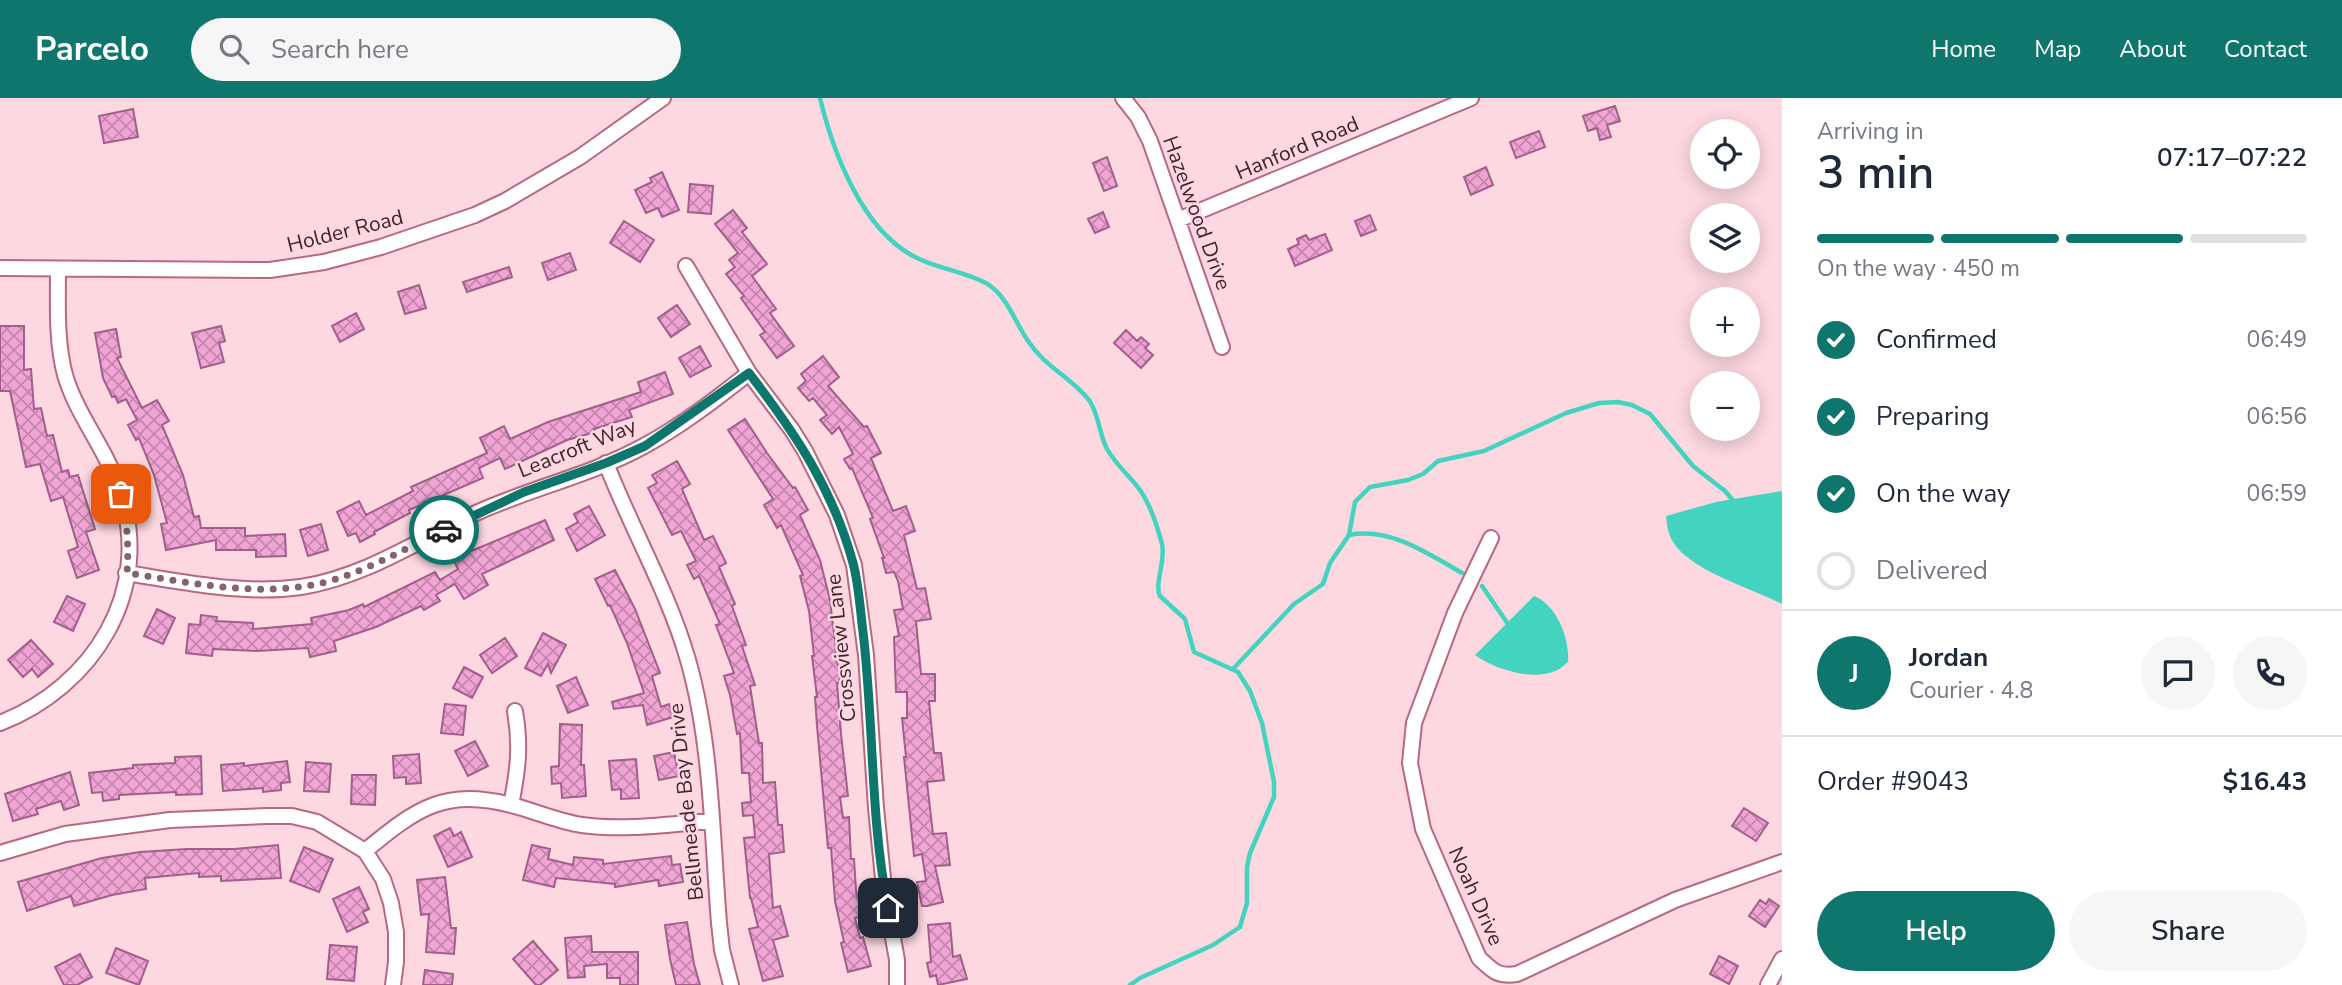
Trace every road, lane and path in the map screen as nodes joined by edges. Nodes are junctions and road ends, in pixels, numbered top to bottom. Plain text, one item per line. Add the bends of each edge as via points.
1 (663, 98) edge
2 (1124, 98) edge
3 (1461, 100) edge
4 (1178, 220) junction
5 (686, 266) dead end
6 (0, 268) edge
7 (58, 269) junction
8 (1222, 346) dead end
9 (749, 373) junction
10 (606, 463) junction
11 (1491, 538) dead end
12 (127, 573) junction
13 (515, 711) dead end
14 (0, 723) edge
15 (512, 805) junction
16 (711, 821) junction
17 (365, 851) junction
18 (0, 853) edge
19 (1782, 862) edge
20 (1782, 959) edge
21 (393, 985) edge
22 (731, 985) edge
23 (897, 985) edge
24 (1768, 985) edge

1 - 7 street, Holder Road via 514,197 381,247 270,270
2 - 4 street, Hazelwood Drive via 1147,134
3 - 4 street, Hanford Road
4 - 8 street, Hazelwood Drive
5 - 9 street, Crossview Lane
6 - 7 street, Holder Road
7 - 12 street via 58,325 66,376 121,494 127,520
9 - 10 street, Leacroft Way via 645,446
9 - 23 street, Crossview Lane via 806,451 837,515 853,565 866,655 876,808
10 - 12 street, Leacroft Way via 524,492 378,563 329,581 267,590 235,589
10 - 16 street, Bellmeade Bay Drive via 687,656 704,731
11 - 19 street, Noah Drive via 1455,613 1414,723 1410,763 1423,829 1479,958 1504,976 1517,974 1675,900
12 - 14 street via 108,630 80,672 42,703
13 - 15 street via 520,746
15 - 16 street via 603,827
15 - 17 street via 469,799 432,804
16 - 22 street, Bellmeade Bay Drive via 722,950
17 - 18 street via 317,822 267,816 124,824 65,834
17 - 21 street via 383,879 391,903 396,932
20 - 24 street

